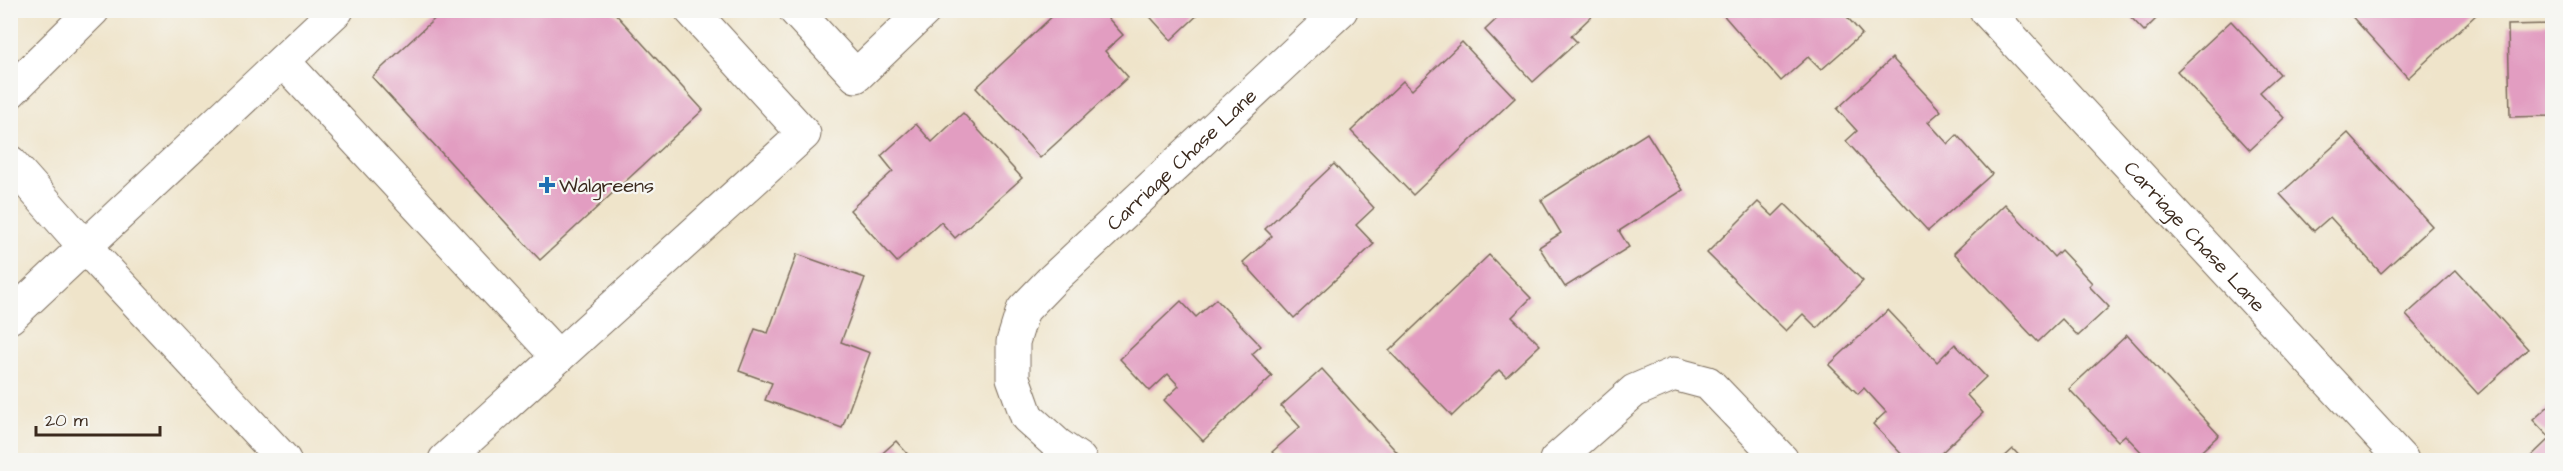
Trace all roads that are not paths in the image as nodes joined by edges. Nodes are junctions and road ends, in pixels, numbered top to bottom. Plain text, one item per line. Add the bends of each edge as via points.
1 (93, 10) edge
2 (337, 10) edge
3 (691, 10) edge
4 (795, 10) edge
5 (925, 10) edge
6 (1341, 10) edge
7 (1986, 10) edge
8 (283, 61) junction
9 (10, 92) edge
10 (10, 162) edge
11 (86, 248) junction
12 (10, 317) edge
13 (558, 357) junction
14 (284, 460) edge
15 (445, 460) edge
16 (1080, 460) edge
17 (1556, 460) edge
18 (1782, 460) edge
19 (2402, 460) edge

1 - 9 street
2 - 8 street
3 - 13 street via 804,134
4 - 5 street via 856,76
6 - 16 street, Carriage Chase Lane via 1023,310 1013,342 1013,378 1027,417
7 - 19 street, Carriage Chase Lane
8 - 11 street
8 - 13 street
10 - 11 street
11 - 12 street
11 - 14 street
13 - 15 street
17 - 18 street via 1634,391 1674,374 1708,383

